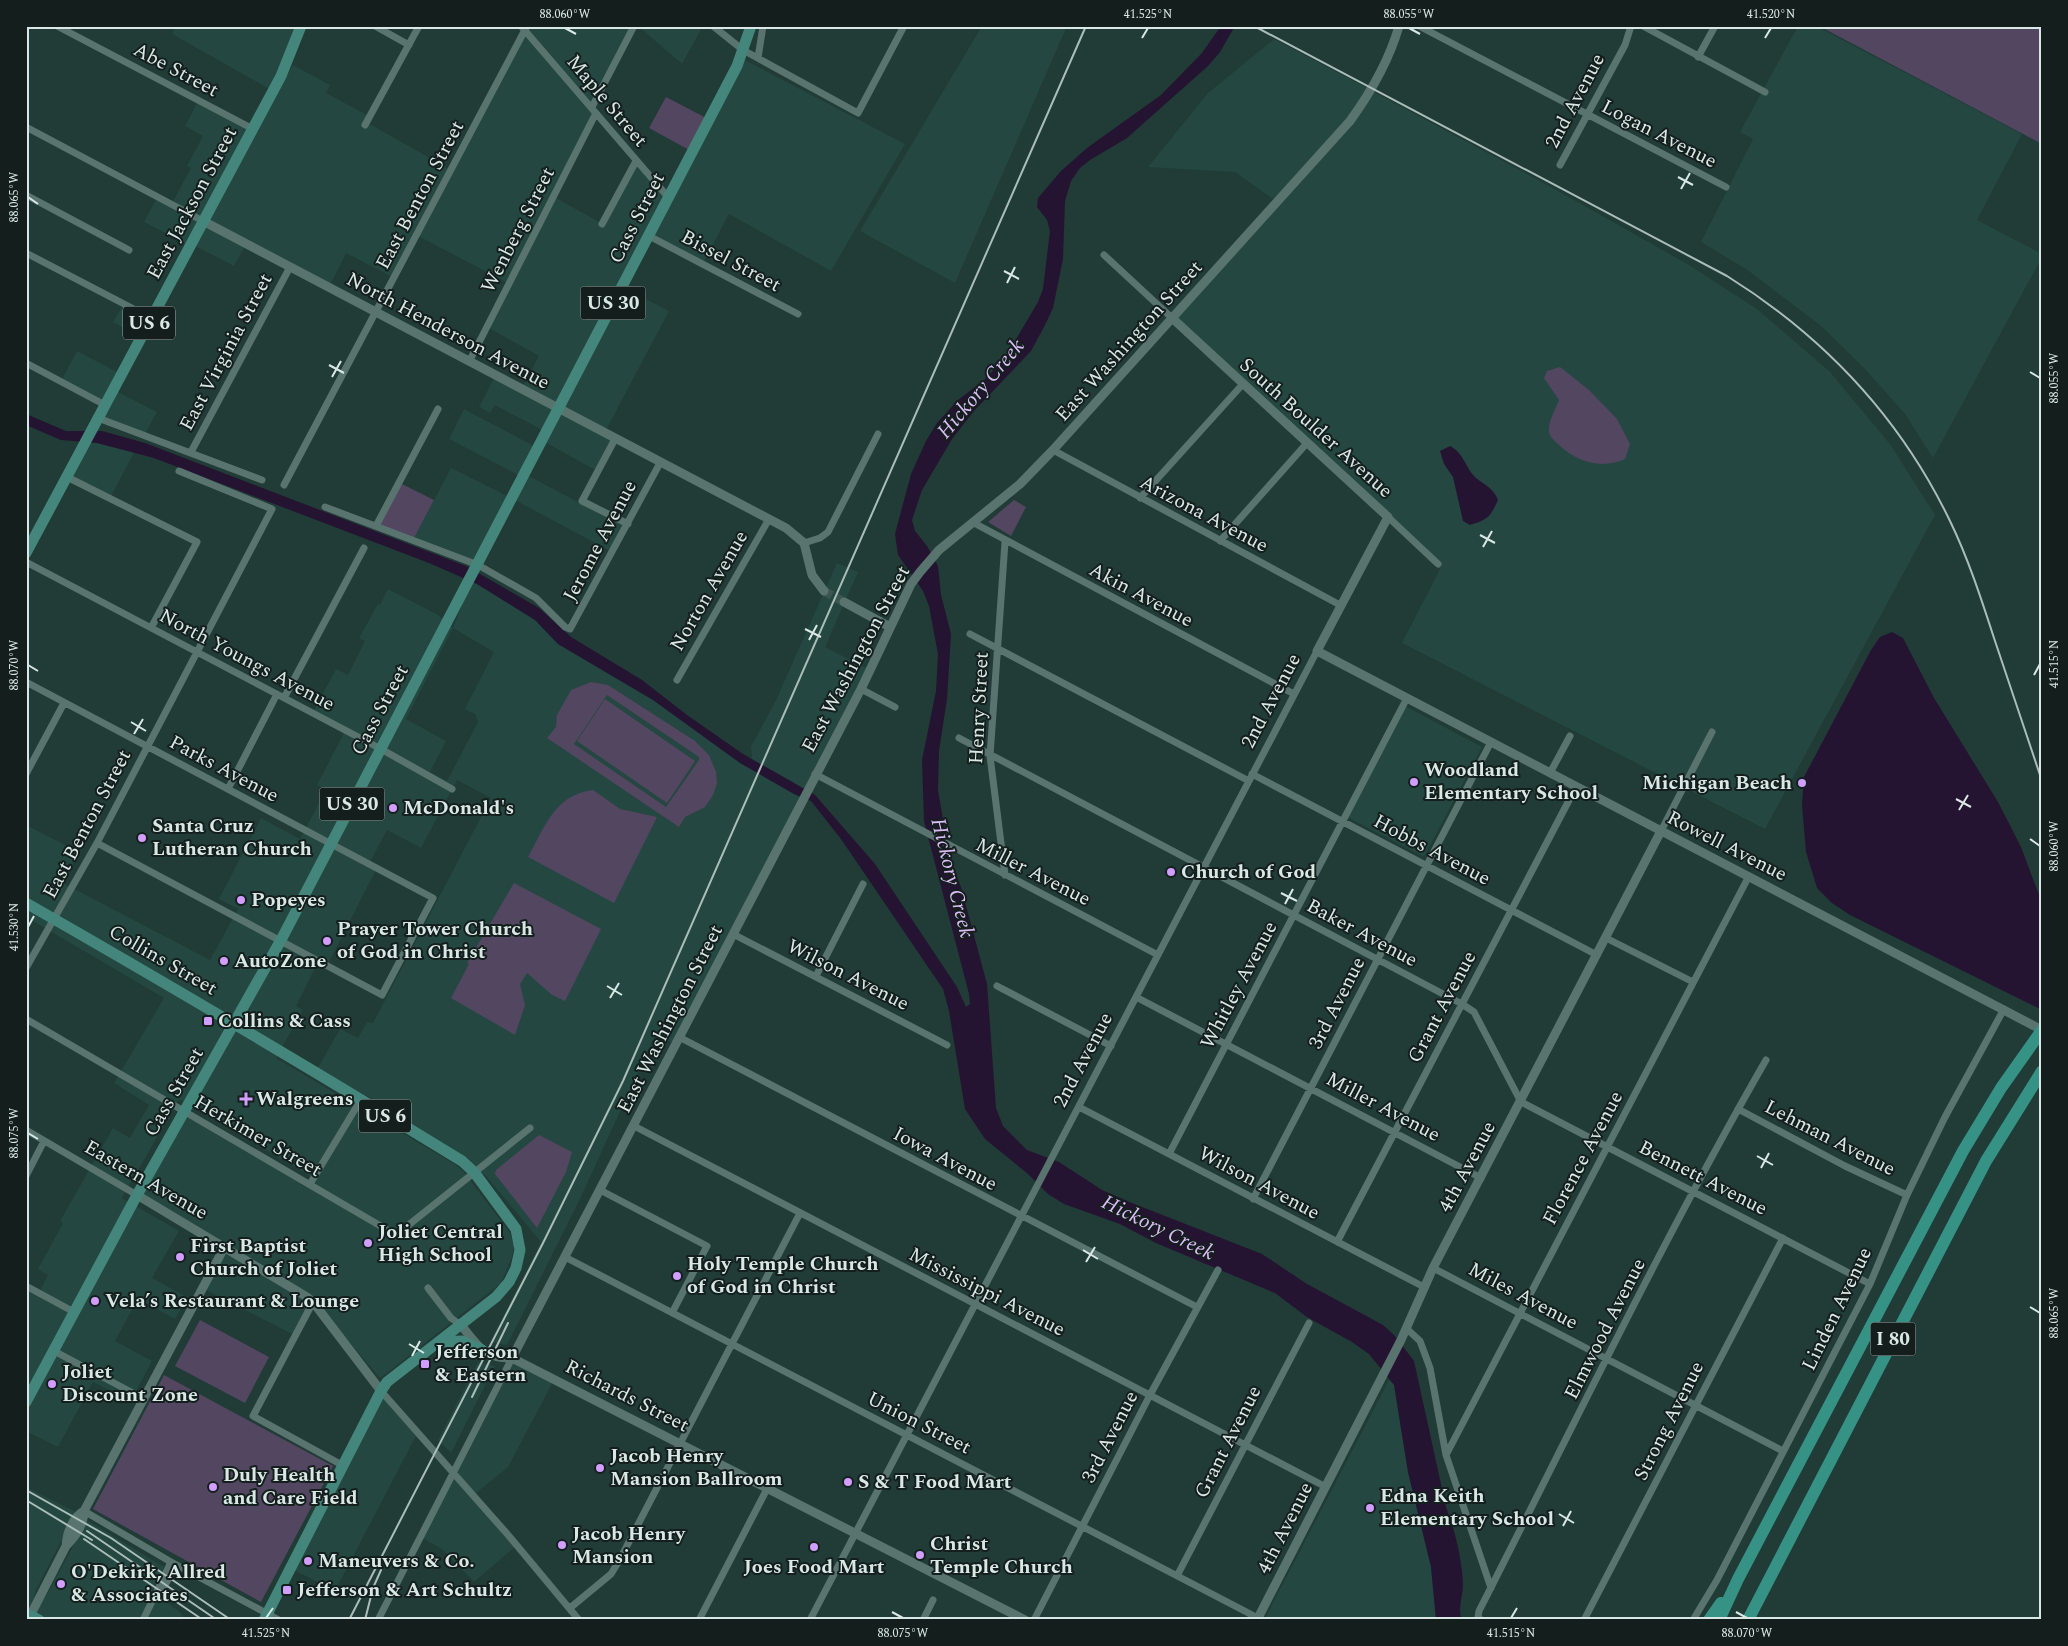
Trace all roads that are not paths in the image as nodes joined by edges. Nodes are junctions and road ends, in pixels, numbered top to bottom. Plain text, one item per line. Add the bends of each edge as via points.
1 (57, 26) edge
2 (301, 26) edge
3 (375, 26) edge
4 (419, 26) edge
5 (634, 26) edge
6 (713, 26) edge
7 (751, 26) edge
8 (763, 26) edge
9 (904, 26) edge
10 (1399, 26) edge
11 (1419, 26) edge
12 (1631, 26) edge
13 (1643, 26) edge
14 (1715, 26) edge
15 (524, 28) edge
16 (409, 45) junction
17 (744, 47) junction
18 (1698, 57) junction
19 (758, 58) junction
20 (1765, 92) dead end
21 (594, 110) junction
22 (1588, 116) junction
23 (365, 125) dead end
24 (26, 127) edge
25 (254, 129) junction
26 (636, 161) junction
27 (1560, 165) dead end
28 (1726, 187) dead end
29 (26, 196) edge
30 (668, 197) junction
31 (203, 220) junction
32 (602, 224) dead end
33 (649, 236) junction
34 (129, 250) dead end
35 (26, 253) edge
36 (1104, 255) dead end
37 (290, 267) junction
38 (376, 313) junction
39 (798, 314) dead end
40 (151, 318) junction
41 (1172, 318) junction
42 (469, 362) junction
43 (26, 363) edge
44 (1242, 385) junction
45 (105, 406) junction
46 (438, 409) dead end
47 (558, 409) junction
48 (96, 421) junction
49 (878, 434) dead end
50 (615, 439) junction
51 (1307, 443) junction
52 (1053, 450) junction
53 (192, 452) junction
54 (660, 463) junction
55 (179, 472) dead end
56 (67, 477) junction
57 (262, 480) dead end
58 (284, 485) dead end
59 (1140, 498) junction
60 (325, 507) dead end
61 (1388, 517) junction
62 (769, 519) junction
63 (628, 524) junction
64 (974, 524) junction
65 (376, 526) junction
66 (1220, 541) junction
67 (1005, 542) junction
68 (804, 543) junction
69 (364, 548) dead end
70 (26, 553) edge
71 (26, 562) edge
72 (1438, 564) dead end
73 (478, 565) junction
74 (824, 591) tunnel mouth
75 (844, 602) tunnel mouth
76 (1340, 606) junction
77 (890, 627) junction
78 (151, 628) junction
79 (970, 634) dead end
80 (999, 650) junction
81 (1317, 651) junction
82 (197, 652) junction
83 (677, 680) dead end
84 (26, 682) edge
85 (861, 689) junction
86 (1294, 694) junction
87 (281, 696) junction
88 (1406, 698) junction
89 (64, 703) junction
90 (895, 707) dead end
91 (1712, 732) dead end
92 (1570, 736) dead end
93 (959, 738) dead end
94 (1491, 742) junction
95 (148, 746) junction
96 (381, 749) junction
97 (990, 756) junction
98 (1550, 773) junction
99 (26, 774) edge
100 (815, 774) junction
101 (1251, 777) junction
102 (1576, 787) junction
103 (452, 788) dead end
104 (228, 789) junction
105 (1342, 821) junction
106 (1661, 831) junction
107 (97, 843) junction
108 (331, 844) junction
109 (1427, 866) junction
110 (1203, 868) junction
111 (1005, 875) junction
112 (1749, 876) junction
113 (863, 884) dead end
114 (26, 903) edge
115 (1511, 910) junction
116 (1294, 915) junction
117 (54, 919) junction
118 (733, 934) junction
119 (1606, 938) junction
120 (281, 940) junction
121 (1158, 955) junction
122 (1597, 955) junction
123 (1377, 960) junction
124 (26, 968) edge
125 (816, 976) junction
126 (1693, 982) junction
127 (997, 986) dead end
128 (1136, 997) junction
129 (1462, 1004) junction
130 (2004, 1009) junction
131 (26, 1019) edge
132 (236, 1024) junction
133 (2042, 1030) edge
134 (680, 1037) junction
135 (1226, 1044) junction
136 (947, 1045) dead end
137 (1110, 1046) junction
138 (1766, 1060) dead end
139 (2042, 1071) edge
140 (1312, 1087) junction
141 (360, 1100) junction
142 (1521, 1102) junction
143 (1079, 1107) junction
144 (1738, 1109) junction
145 (184, 1112) junction
146 (634, 1126) junction
147 (530, 1128) dead end
148 (26, 1130) edge
149 (1396, 1132) junction
150 (44, 1141) junction
151 (1606, 1147) junction
152 (1169, 1154) junction
153 (474, 1172) junction
154 (26, 1176) edge
155 (1481, 1178) junction
156 (310, 1184) junction
157 (600, 1190) junction
158 (1695, 1192) junction
159 (137, 1195) junction
160 (1907, 1195) junction
161 (1253, 1199) junction
162 (800, 1214) junction
163 (1021, 1217) junction
164 (1783, 1238) junction
165 (1337, 1242) junction
166 (225, 1246) junction
167 (566, 1258) junction
168 (1433, 1268) junction
169 (1218, 1270) dead end
170 (1870, 1284) junction
171 (26, 1286) edge
172 (428, 1288) dead end
173 (1424, 1288) junction
174 (314, 1302) junction
175 (976, 1304) junction
176 (1197, 1308) junction
177 (74, 1312) junction
178 (1521, 1312) junction
179 (672, 1313) junction
180 (1308, 1323) dead end
181 (461, 1325) junction
182 (1407, 1329) junction
183 (438, 1342) junction
184 (731, 1344) junction
185 (482, 1350) junction
186 (54, 1351) junction
187 (512, 1358) junction
188 (1607, 1359) junction
189 (381, 1390) junction
190 (1150, 1395) junction
191 (144, 1399) junction
192 (26, 1402) edge
193 (1695, 1405) junction
194 (907, 1434) junction
195 (680, 1442) junction
196 (1244, 1446) junction
197 (1783, 1451) junction
198 (1446, 1455) junction
199 (342, 1465) junction
200 (454, 1473) junction
201 (768, 1487) junction
202 (1326, 1488) junction
203 (84, 1511) junction
204 (1083, 1526) junction
205 (857, 1532) junction
206 (173, 1563) junction
207 (1177, 1576) junction
208 (1738, 1578) junction
209 (1491, 1588) junction
210 (933, 1600) dead end
211 (570, 1608) junction
212 (31, 1617) edge
213 (262, 1617) edge
214 (1750, 1617) edge
215 (1479, 1618) edge
216 (1257, 1619) edge
217 (143, 1620) edge
218 (279, 1620) edge
219 (378, 1620) edge
220 (579, 1620) edge
221 (699, 1620) edge
222 (810, 1620) edge
223 (923, 1620) edge
224 (1025, 1620) edge
225 (1034, 1620) edge
226 (1584, 1620) edge
227 (1693, 1620) edge
228 (1709, 1620) edge
229 (1719, 1620) edge

1 - 25 street, Abe Street
2 - 25 main road, East Jackson Street / US 6 via 281,76
3 - 16 street
4 - 16 street
5 - 21 street, Wenberg Street
6 - 17 street
7 - 17 main road, Cass Street / US 30
8 - 19 street
9 - 19 street via 858,112
10 - 41 street, East Washington Street via 1380,74 1350,121
11 - 22 street, Logan Avenue
12 - 22 street, 2nd Avenue via 1625,45
13 - 18 street
14 - 18 street
15 - 21 street, Maple Street
15 - 38 street, East Benton Street
16 - 23 street
17 - 19 street
17 - 30 main road, Cass Street / US 30
18 - 20 street
21 - 26 street, Maple Street
21 - 42 street, Wenberg Street
22 - 27 street, 2nd Avenue
22 - 28 street, Logan Avenue
24 - 31 street, North Henderson Avenue
25 - 31 main road, East Jackson Street / US 6
26 - 30 street, Maple Street
26 - 32 street
29 - 34 street
30 - 33 main road, Cass Street / US 30
31 - 37 street, North Henderson Avenue
31 - 40 main road, East Jackson Street / US 6
33 - 39 street, Bissel Street
33 - 47 main road, Cass Street / US 30
35 - 40 street
36 - 41 street
37 - 38 street, North Henderson Avenue
37 - 53 street, East Virginia Street
38 - 42 street, North Henderson Avenue
38 - 58 street, East Benton Street
40 - 45 main road, East Jackson Street / US 6
41 - 44 street, South Boulder Avenue
41 - 52 street, East Washington Street
42 - 47 street, North Henderson Avenue
43 - 45 street
44 - 51 street, South Boulder Avenue
44 - 59 street
45 - 48 main road, East Jackson Street / US 6
46 - 65 street
47 - 50 street, North Henderson Avenue
47 - 73 main road, Cass Street / US 30
48 - 53 street
48 - 56 main road, East Jackson Street / US 6
49 - 68 street via 828,532
50 - 54 street, North Henderson Avenue
50 - 63 street via 582,501
51 - 61 street, South Boulder Avenue
51 - 66 street
52 - 59 street, Arizona Avenue
52 - 64 street, East Washington Street
53 - 57 street
54 - 62 street, North Henderson Avenue
54 - 63 street, Jerome Avenue
55 - 82 street, East Benton Street via 272,509
56 - 70 main road, East Jackson Street / US 6
56 - 78 street via 197,542
59 - 66 street, Arizona Avenue
60 - 65 street
61 - 72 street, South Boulder Avenue
61 - 76 street, 2nd Avenue
62 - 68 street, North Henderson Avenue
62 - 83 street, Norton Avenue
63 - 73 street, Jerome Avenue via 570,629 565,628 536,598
64 - 67 street, Akin Avenue
64 - 77 street, East Washington Street via 939,550 911,584
65 - 73 street
66 - 76 street, Arizona Avenue
67 - 80 street, Henry Street
67 - 86 street, Akin Avenue
68 - 74 street via 812,575
69 - 87 street
71 - 78 street, North Youngs Avenue
73 - 96 main road, Cass Street / US 30
75 - 77 street
76 - 81 street, 2nd Avenue
77 - 85 street, East Washington Street
78 - 82 street, North Youngs Avenue
79 - 80 street, Hobbs Avenue
80 - 97 street, Henry Street
80 - 101 street, Hobbs Avenue
81 - 86 street, 2nd Avenue
81 - 88 street, Rowell Avenue
82 - 87 street, North Youngs Avenue
82 - 95 street, East Benton Street
84 - 89 street, Parks Avenue
85 - 90 street
85 - 100 street, East Washington Street
86 - 101 street, 2nd Avenue
87 - 96 street, North Youngs Avenue
87 - 104 street
88 - 94 street, Rowell Avenue
88 - 105 street, Whitley Avenue
89 - 95 street, Parks Avenue
89 - 99 street
91 - 106 street, 4th Avenue
92 - 98 street
93 - 97 street, Baker Avenue
94 - 98 street, Rowell Avenue
94 - 109 street, 3rd Avenue
95 - 104 street, Parks Avenue
95 - 107 street, East Benton Street
96 - 103 street, North Youngs Avenue
96 - 108 main road, Cass Street / US 30
97 - 110 street, Baker Avenue
97 - 111 street, Henry Street
98 - 102 street, Rowell Avenue
100 - 111 street, Miller Avenue
100 - 118 street, East Washington Street
101 - 105 street, Hobbs Avenue
101 - 110 street, 2nd Avenue
102 - 106 street, Rowell Avenue
102 - 115 street, Grant Avenue
104 - 108 street, Parks Avenue
105 - 109 street, Hobbs Avenue
105 - 116 street, Whitley Avenue
106 - 112 street, Rowell Avenue
106 - 119 street, 4th Avenue
107 - 117 street, East Benton Street
107 - 120 street
108 - 120 main road, Cass Street / US 30
108 - 120 street, Parks Avenue via 433,898 382,995
109 - 115 street, Hobbs Avenue
109 - 123 street, 3rd Avenue
110 - 116 street, Baker Avenue
110 - 121 street, 2nd Avenue
111 - 121 street, Miller Avenue
112 - 126 street, Florence Avenue
112 - 130 street, Rowell Avenue
113 - 125 street
114 - 117 main road, Collins Street / US 6
115 - 122 street, Hobbs Avenue
115 - 129 street, Grant Avenue
116 - 123 street, Baker Avenue
116 - 135 street, Whitley Avenue
117 - 124 street, East Benton Street
117 - 132 main road, Collins Street / US 6
118 - 125 street, Wilson Avenue
118 - 134 street, East Washington Street
119 - 122 street, 4th Avenue
119 - 126 street
120 - 132 main road, Cass Street / US 30
121 - 128 street, 2nd Avenue
122 - 142 street, 4th Avenue
123 - 129 street, Baker Avenue
123 - 140 street, 3rd Avenue
125 - 136 street, Wilson Avenue
126 - 151 street, Florence Avenue
127 - 137 street
128 - 135 street, Miller Avenue
128 - 137 street, 2nd Avenue
129 - 142 street, Baker Avenue via 1474,1012
129 - 149 street, Grant Avenue
130 - 133 street, Rowell Avenue
130 - 160 street, Linden Avenue
131 - 145 street, Herkimer Street
132 - 141 main road, Collins Street / US 6
132 - 145 main road, Cass Street
133 - 208 highway, I 80 via 1963,1151
134 - 146 street, East Washington Street
134 - 163 street, Iowa Avenue
135 - 140 street, Miller Avenue
135 - 152 street, Whitley Avenue
137 - 143 street, 2nd Avenue
138 - 144 street, Elmwood Avenue
139 - 214 highway, I 80 via 1986,1162
140 - 149 street, Miller Avenue
140 - 161 street, 3rd Avenue
141 - 153 main road, Collins Street / US 6 via 462,1161
141 - 156 street
142 - 151 street, Bennett Avenue
142 - 155 street, 4th Avenue
143 - 152 street, Wilson Avenue
143 - 163 street, 2nd Avenue
144 - 158 street, Elmwood Avenue
144 - 160 street, Lehman Avenue
145 - 156 street, Herkimer Street
145 - 159 main road, Cass Street
146 - 157 street, East Washington Street
146 - 162 street, Mississippi Avenue
147 - 153 street
148 - 150 street, Eastern Avenue
149 - 155 street, Miller Avenue
149 - 165 street, Grant Avenue
150 - 154 street
150 - 159 street, Eastern Avenue
151 - 158 street, Bennett Avenue
151 - 178 street, Florence Avenue
152 - 161 street, Wilson Avenue
153 - 156 street, Herkimer Street via 396,1235
153 - 181 main road, Collins Street / US 6 via 516,1229 520,1250 513,1275 503,1289
155 - 168 street, 4th Avenue
157 - 167 street, East Washington Street
157 - 179 street via 707,1246
158 - 164 street, Bennett Avenue
158 - 188 street, Elmwood Avenue
159 - 166 street, Eastern Avenue
159 - 177 main road, Cass Street
160 - 170 street, Linden Avenue
161 - 165 street, Wilson Avenue
162 - 175 street, Mississippi Avenue
162 - 184 street
163 - 175 street, 2nd Avenue
163 - 176 street, Iowa Avenue
164 - 170 street, Bennett Avenue
164 - 193 street, Strong Avenue
165 - 173 street, Wilson Avenue
166 - 174 street, Eastern Avenue
166 - 191 street
167 - 179 street, Union Street
167 - 187 street, East Washington Street
168 - 173 street, 4th Avenue
168 - 178 street, Miles Avenue
169 - 176 street, 3rd Avenue
170 - 197 street, Linden Avenue
171 - 177 street
172 - 181 street via 451,1318
173 - 182 street, 4th Avenue
174 - 189 street, Eastern Avenue
174 - 199 street via 252,1416
175 - 190 street, Mississippi Avenue
175 - 194 street, 2nd Avenue
176 - 190 street, 3rd Avenue
177 - 186 main road, Cass Street
178 - 188 street, Miles Avenue
178 - 198 street, Florence Avenue
179 - 184 street, Union Street
180 - 196 street, Grant Avenue
181 - 183 main road, US 6
181 - 185 street
182 - 198 street via 1420,1341 1430,1368
182 - 202 street, 4th Avenue
183 - 185 main road via 462,1341
183 - 189 main road, US 6
184 - 194 street, Union Street
184 - 195 street
185 - 187 street, Richards Street via 495,1357
186 - 191 street
186 - 192 main road, Cass Street
187 - 195 street, Richards Street
187 - 200 street
188 - 193 street, Miles Avenue
188 - 209 street, Elmwood Avenue
189 - 199 main road, US 6
189 - 200 street, Eastern Avenue
190 - 196 street, Mississippi Avenue
190 - 204 street, 3rd Avenue
191 - 203 street
193 - 197 street, Miles Avenue
193 - 226 street, Strong Avenue
194 - 204 street, Union Street
194 - 205 street, 2nd Avenue
195 - 201 street, Richards Street
195 - 211 street via 620,1561 610,1574
196 - 202 street, Mississippi Avenue
196 - 207 street, Grant Avenue
197 - 227 street, Linden Avenue
198 - 209 street
199 - 213 main road, US 6
200 - 211 street, Eastern Avenue
200 - 219 street
201 - 205 street, Richards Street
201 - 221 street
202 - 216 street, 4th Avenue
203 - 206 street
203 - 212 street via 67,1534 66,1546
204 - 207 street, Union Street
204 - 225 street, 3rd Avenue
205 - 222 street, 2nd Avenue
205 - 224 street, Richards Street
206 - 213 street
206 - 217 street via 159,1596
207 - 216 street, Union Street
208 - 228 highway
208 - 229 highway, I 80
209 - 215 street, Elmwood Avenue
210 - 223 street
211 - 220 street, Eastern Avenue
213 - 218 street

